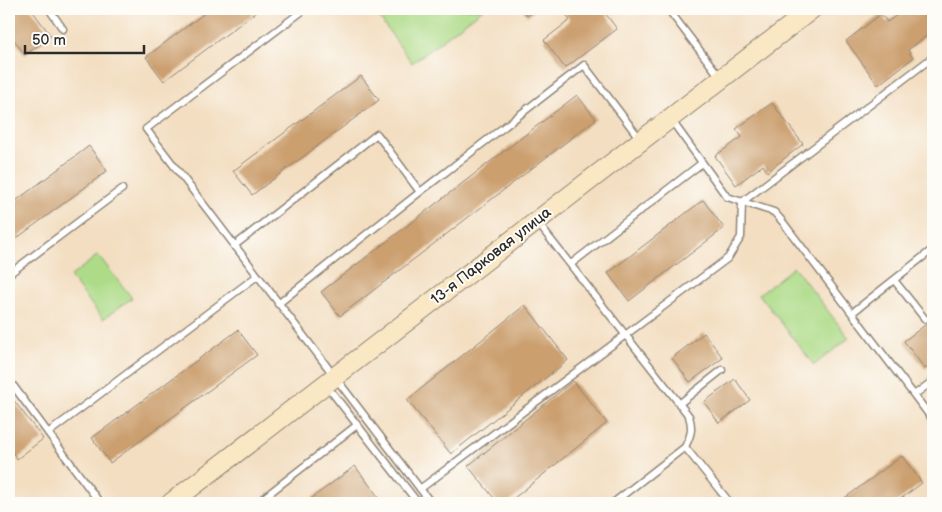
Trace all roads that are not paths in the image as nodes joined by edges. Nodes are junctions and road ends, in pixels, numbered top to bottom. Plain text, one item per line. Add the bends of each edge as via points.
1 (48, 9) edge
2 (305, 9) edge
3 (668, 9) edge
4 (812, 9) edge
5 (63, 29) dead end
6 (933, 57) edge
7 (720, 78) junction
8 (669, 118) junction
9 (641, 140) junction
10 (702, 162) junction
11 (122, 189) dead end
12 (420, 192) junction
13 (742, 202) junction
14 (537, 222) junction
15 (234, 246) junction
16 (933, 249) edge
17 (572, 264) junction
18 (9, 274) edge
19 (257, 276) junction
20 (894, 280) junction
21 (278, 304) junction
22 (852, 313) junction
23 (925, 319) dead end
24 (625, 334) junction
25 (722, 370) dead end
26 (9, 380) edge
27 (330, 381) junction
28 (933, 381) edge
29 (914, 395) junction
30 (679, 404) junction
31 (933, 420) edge
32 (357, 425) junction
33 (48, 433) junction
34 (686, 447) junction
35 (420, 490) junction
36 (100, 503) edge
37 (171, 503) edge
38 (257, 503) edge
39 (418, 503) edge
40 (431, 503) edge
41 (613, 503) edge
42 (730, 503) edge

1 - 5 lane
2 - 15 lane via 146,129
3 - 7 lane
4 - 7 street, 13-я Парковая улица
6 - 13 lane
7 - 8 street, 13-я Парковая улица
8 - 9 street, 13-я Парковая улица
8 - 10 lane
9 - 12 lane via 584,64
9 - 14 street, 13-я Парковая улица
10 - 13 lane via 727,197
10 - 17 lane
11 - 18 lane
12 - 15 lane via 377,134
12 - 21 lane
13 - 22 lane via 774,212
13 - 24 lane via 741,237 728,258
14 - 17 lane
14 - 27 street, 13-я Парковая улица
15 - 19 lane
16 - 20 lane
17 - 24 lane
19 - 21 lane
19 - 33 lane
20 - 22 lane
20 - 23 lane
21 - 27 lane
22 - 29 lane
24 - 30 lane
24 - 35 lane
25 - 30 lane
26 - 33 lane
27 - 32 lane
27 - 35 lane
27 - 37 street, 13-я Парковая улица
28 - 29 lane
29 - 31 lane
30 - 34 lane via 689,416 692,426
32 - 38 lane
32 - 39 lane
33 - 36 lane
34 - 41 lane
34 - 42 lane
35 - 40 lane

